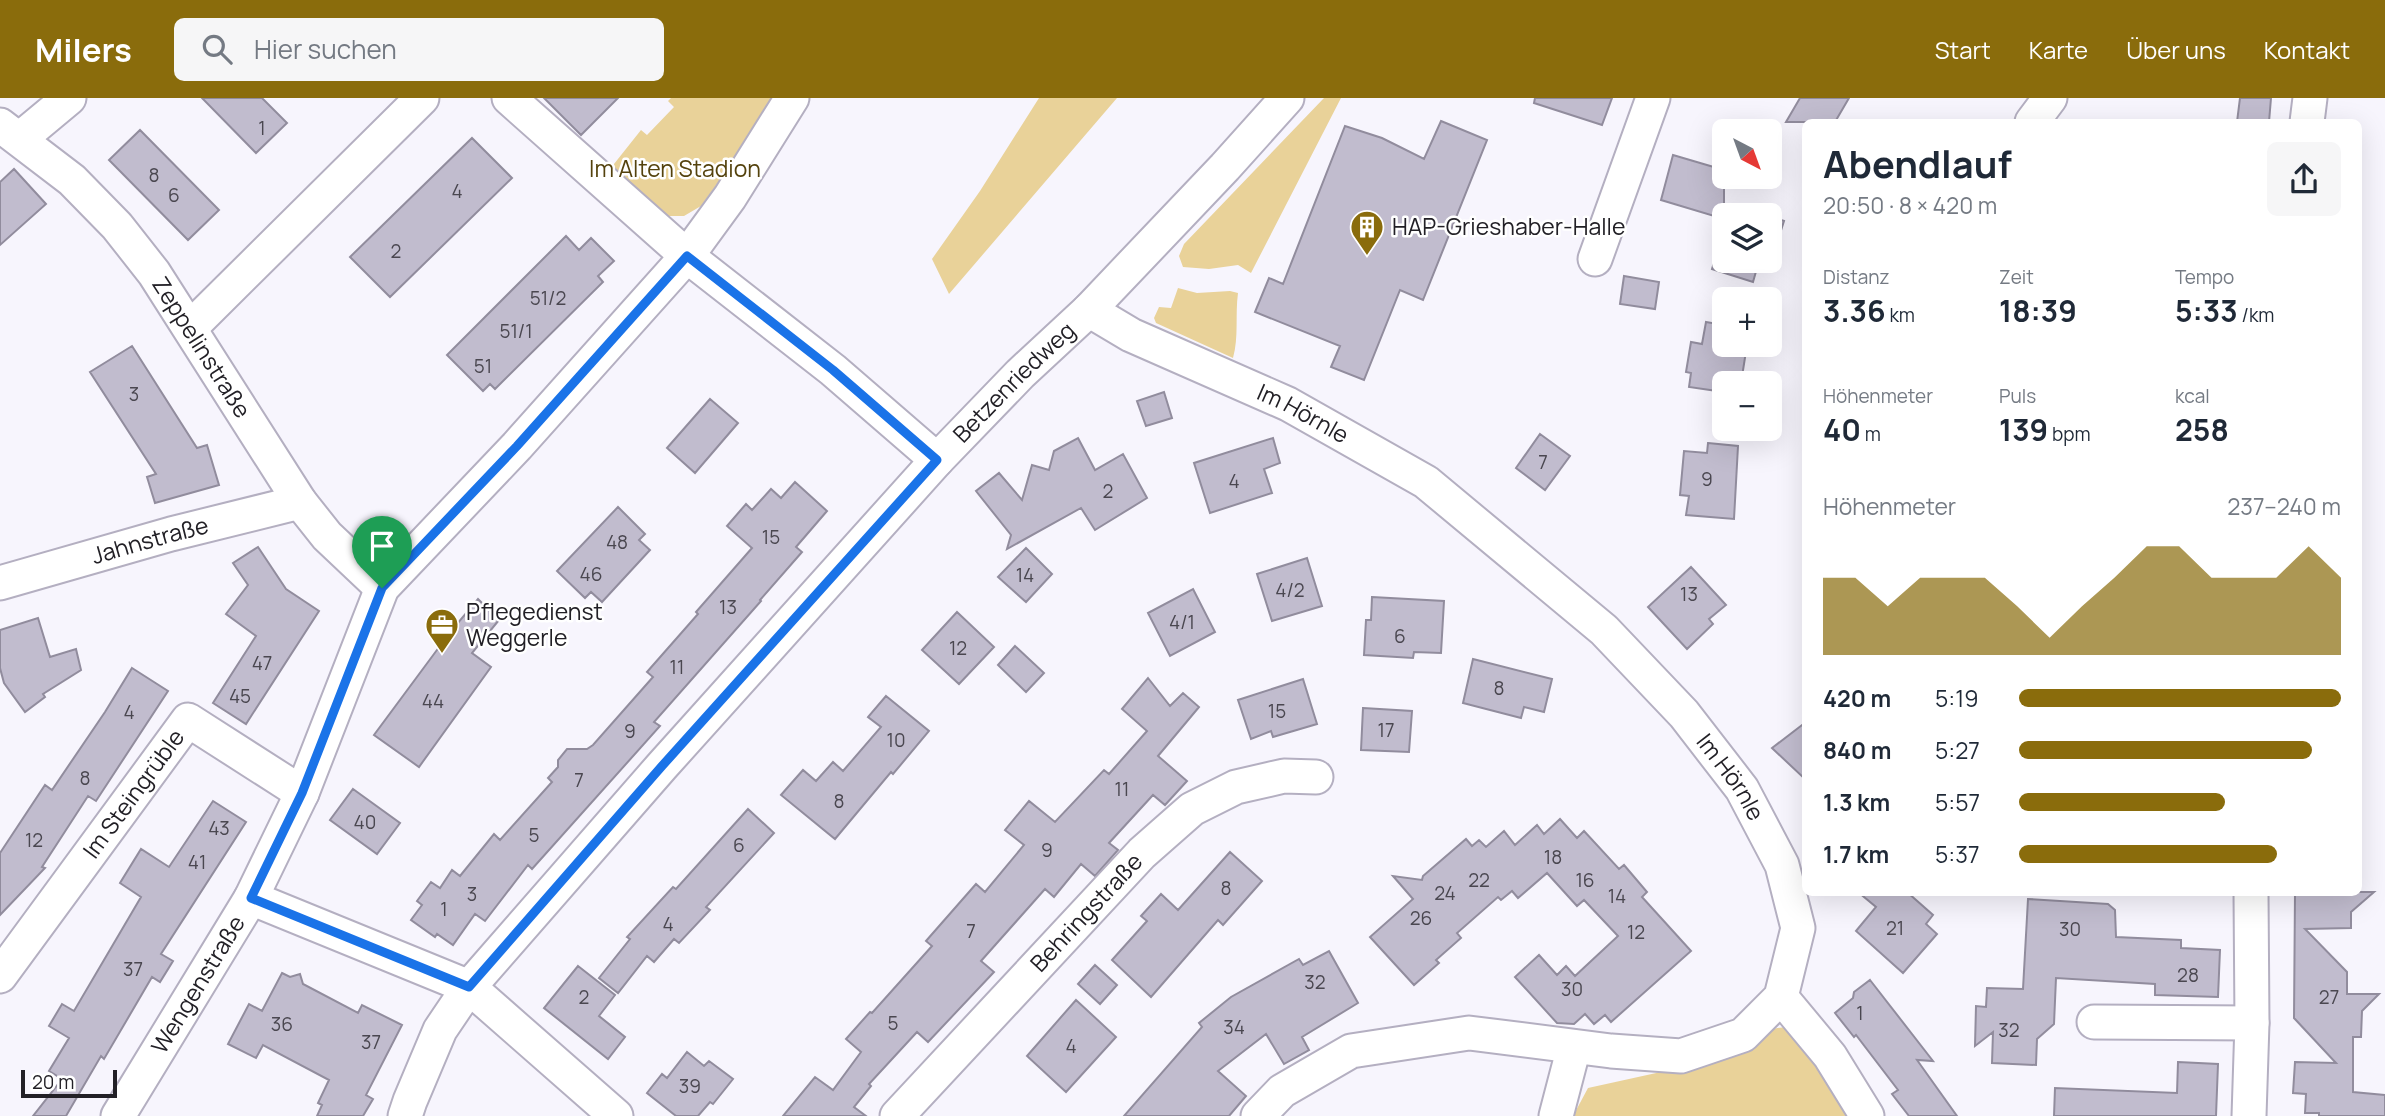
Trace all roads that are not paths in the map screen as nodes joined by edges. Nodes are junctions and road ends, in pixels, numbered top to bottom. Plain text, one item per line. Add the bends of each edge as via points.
1 (69, 98) edge
2 (422, 98) edge
3 (509, 98) edge
4 (792, 98) edge
5 (1287, 98) edge
6 (1653, 98) edge
7 (2050, 98) edge
8 (2310, 98) edge
9 (2034, 119) edge
10 (2307, 119) edge
11 (10, 132) edge
12 (687, 256) junction
13 (1595, 259) dead end
14 (1088, 310) junction
15 (190, 328) junction
16 (937, 460) junction
17 (299, 502) junction
18 (0, 583) edge
19 (382, 588) junction
20 (1316, 777) dead end
21 (302, 793) junction
22 (2251, 896) edge
23 (251, 898) junction
24 (0, 976) edge
25 (469, 987) junction
26 (1781, 997) junction
27 (2094, 1022) dead end
28 (2252, 1023) junction
29 (1574, 1047) junction
30 (118, 1116) edge
31 (405, 1116) edge
32 (616, 1116) edge
33 (897, 1116) edge
34 (1258, 1116) edge
35 (1556, 1116) edge
36 (1867, 1116) edge
37 (2249, 1116) edge

1 - 11 street
2 - 15 street
3 - 12 street
4 - 12 street, Wengenstraße
5 - 14 street, Betzenriedweg
6 - 13 street
7 - 9 street
8 - 10 street
11 - 15 street, Zeppelinstraße via 72,180 117,226
12 - 16 street via 833,370
12 - 19 street, Wengenstraße
14 - 16 street, Betzenriedweg
14 - 26 street, Im Hörnle via 1131,335 1288,404 1426,482 1604,630 1684,714 1742,789 1782,865 1798,928
15 - 17 street, Zeppelinstraße
16 - 25 street, Betzenriedweg
17 - 18 street, Jahnstraße
17 - 19 street, Zeppelinstraße
19 - 21 street, Wengenstraße
20 - 33 street, Behringstraße via 1284,776 1236,787 1192,809 1142,853
21 - 23 street, Wengenstraße
21 - 24 street, Im Steingrüble via 188,720
22 - 28 street
23 - 25 street
23 - 30 street, Wengenstraße
25 - 31 street, Betzenriedweg via 440,1031
25 - 32 street
26 - 29 street via 1743,1035 1681,1056
26 - 36 street via 1830,1056
27 - 28 street
28 - 37 street
29 - 34 street via 1469,1033 1351,1052 1282,1091
29 - 35 street

